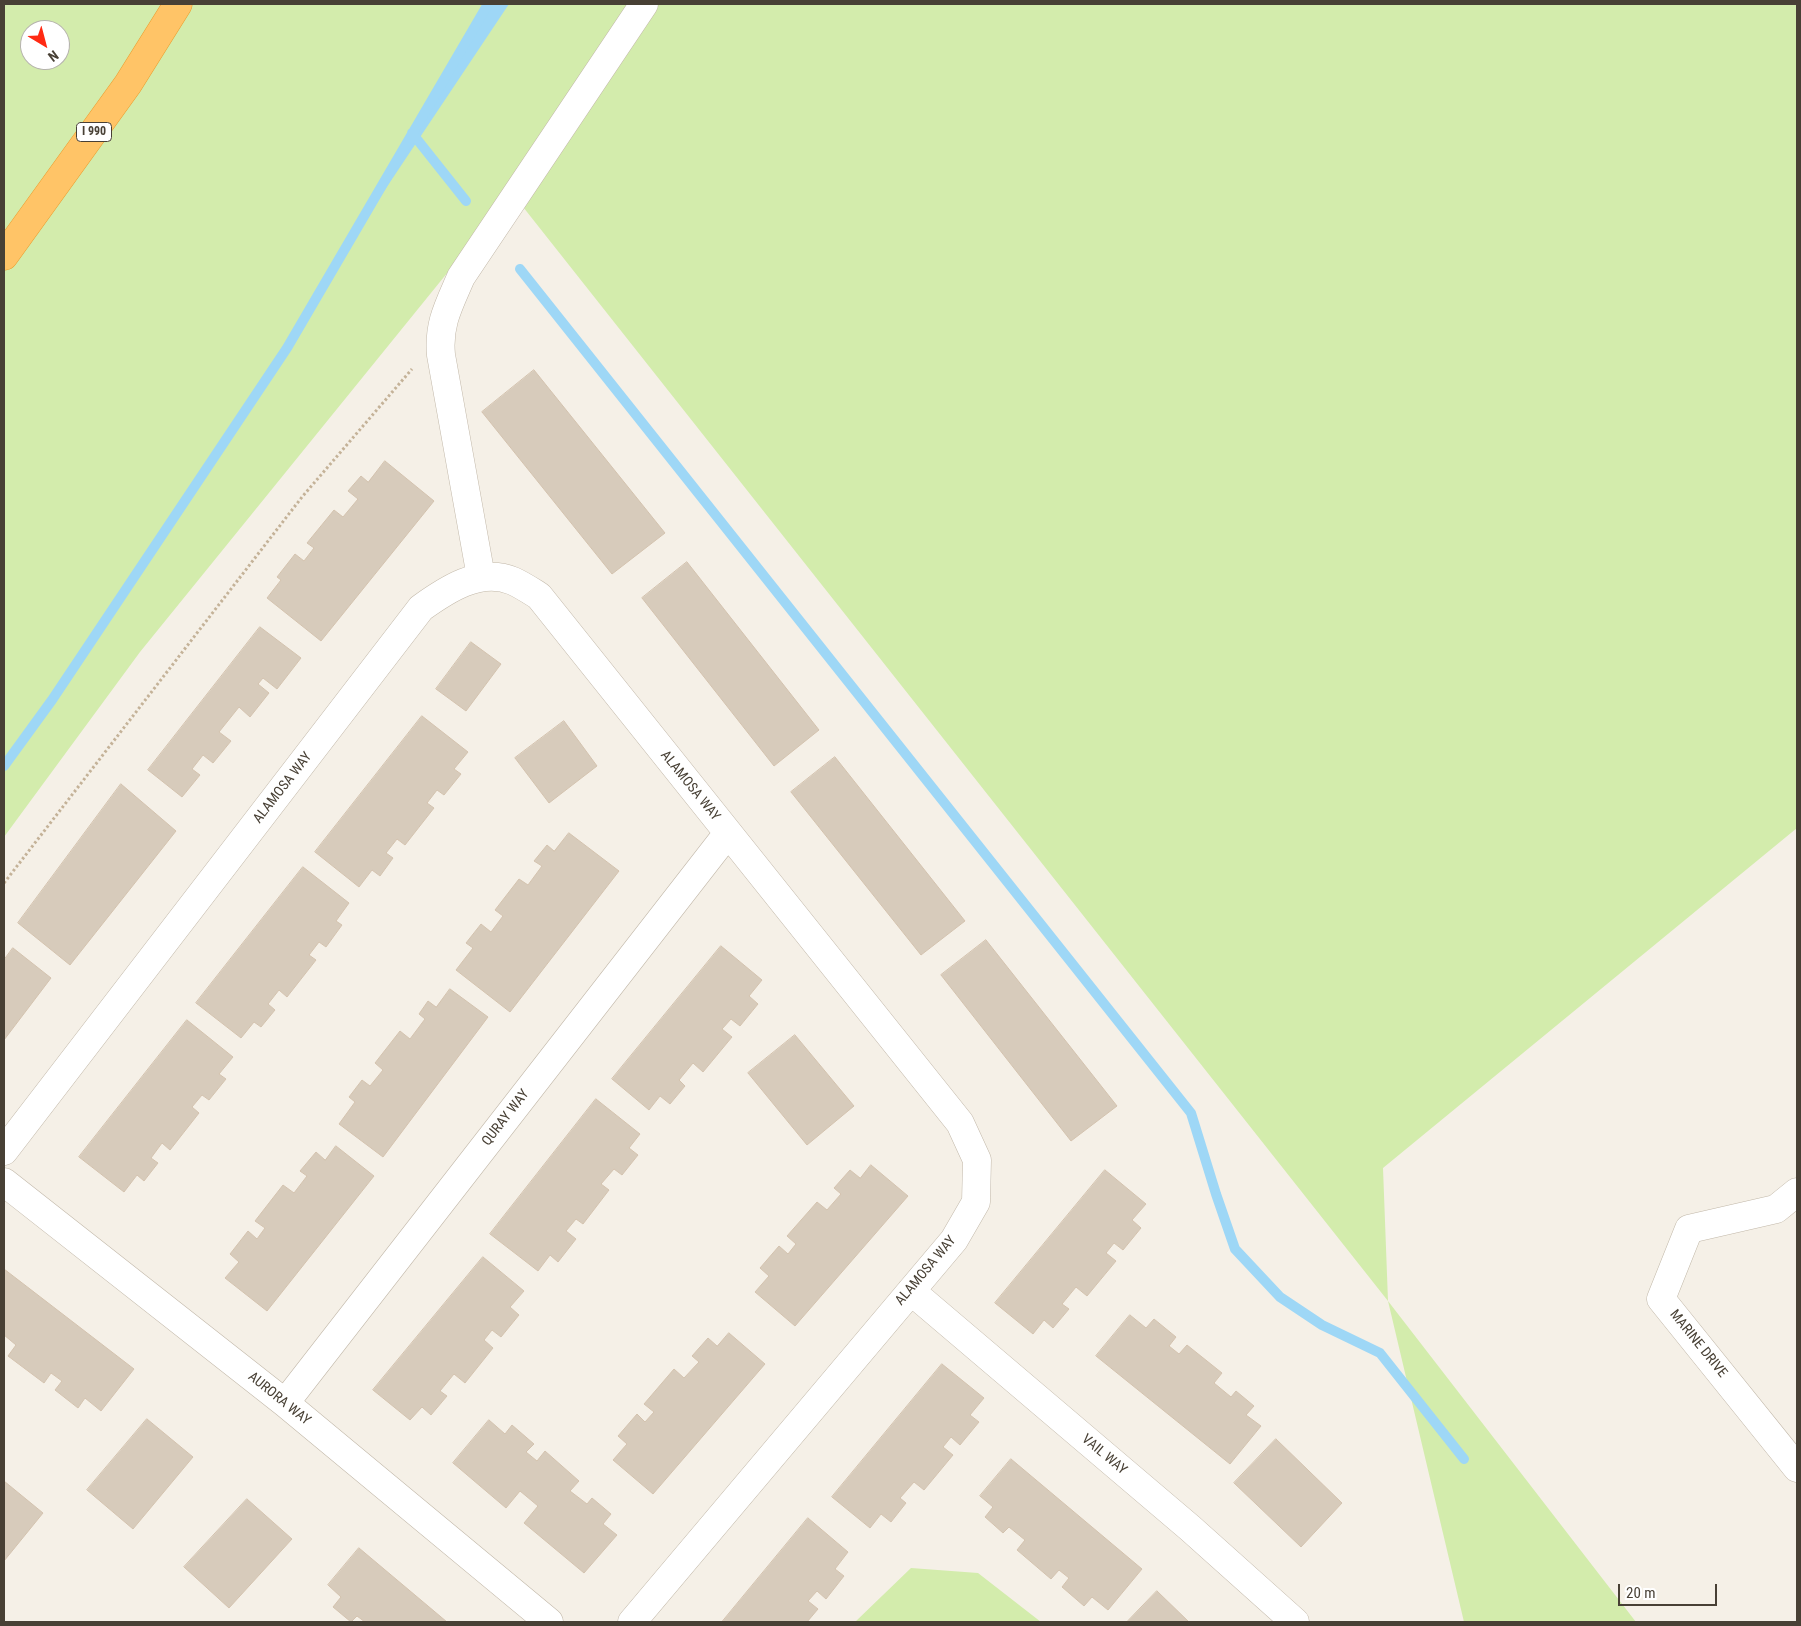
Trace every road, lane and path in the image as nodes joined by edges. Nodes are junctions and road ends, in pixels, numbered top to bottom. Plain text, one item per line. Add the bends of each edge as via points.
1 (178, 4) edge
2 (644, 4) edge
3 (20, 233) junction
4 (4, 256) edge
5 (4, 273) edge
6 (439, 336) junction
7 (481, 577) junction
8 (728, 833) junction
9 (4, 883) edge
10 (4, 1151) edge
11 (4, 1182) edge
12 (1797, 1192) edge
13 (910, 1291) junction
14 (285, 1403) junction
15 (1797, 1468) edge
16 (549, 1622) edge
17 (632, 1622) edge
18 (1295, 1622) edge

1 - 3 highway, I 990 via 128,84
2 - 6 street via 461,277
3 - 4 highway, I 990
3 - 5 highway
6 - 7 street
6 - 9 path via 302,497
7 - 8 street, ALAMOSA WAY via 512,580 540,596
7 - 10 street, ALAMOSA WAY via 448,588 421,608
8 - 13 street, ALAMOSA WAY via 960,1123 977,1160 976,1202 954,1240
8 - 14 street, QURAY WAY
11 - 14 street, AURORA WAY
12 - 15 street, MARINE DRIVE via 1776,1209 1688,1229 1662,1299
13 - 17 street, ALAMOSA WAY
13 - 18 street, VAIL WAY via 1190,1528
14 - 16 street, AURORA WAY

